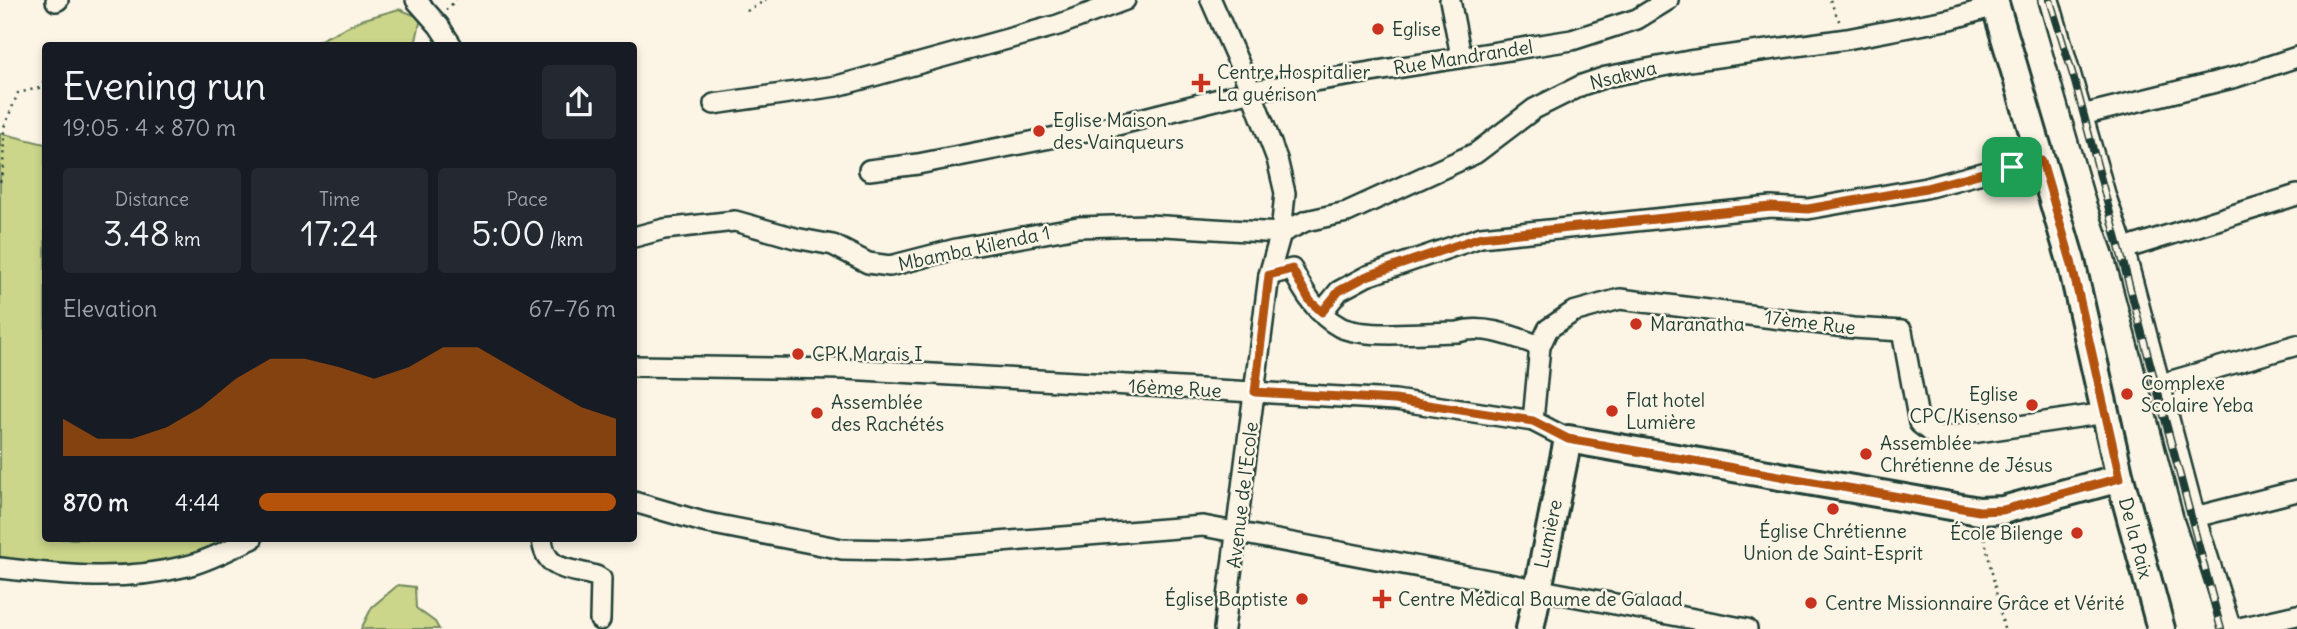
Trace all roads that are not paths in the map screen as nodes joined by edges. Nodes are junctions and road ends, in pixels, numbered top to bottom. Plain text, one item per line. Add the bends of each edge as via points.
1 (416, 0) edge
2 (1125, 0) edge
3 (1211, 0) edge
4 (1450, 0) edge
5 (1668, 0) edge
6 (2053, 1) edge
7 (1995, 3) edge
8 (449, 42) edge
9 (1461, 56) junction
10 (2297, 57) edge
11 (1251, 91) junction
12 (714, 104) dead end
13 (2082, 115) junction
14 (2042, 161) junction
15 (869, 170) dead end
16 (2297, 195) edge
17 (1281, 233) junction
18 (637, 236) edge
19 (2124, 249) junction
20 (1269, 275) junction
21 (1322, 312) junction
22 (2297, 345) edge
23 (1540, 346) junction
24 (637, 366) edge
25 (2161, 384) junction
26 (1255, 392) junction
27 (2106, 413) junction
28 (1533, 421) junction
29 (1568, 439) junction
30 (2120, 478) junction
31 (2297, 491) edge
32 (637, 503) edge
33 (2195, 517) junction
34 (1237, 532) junction
35 (245, 542) edge
36 (542, 542) edge
37 (0, 568) edge
38 (1537, 590) junction
39 (2297, 615) edge
40 (600, 620) dead end
41 (1224, 629) edge
42 (1530, 629) edge
43 (1748, 629) edge
44 (2161, 629) edge
45 (2233, 629) edge

1 - 8 street
2 - 12 street via 1058,25 837,86
3 - 11 street, Avenue de l'Ecole
4 - 9 street
5 - 9 street, Rue Mandrandel via 1637,19 1572,40
6 - 13 street
7 - 14 street, De la Paix
7 - 17 street, Nsakwa via 1951,19 1847,39 1606,77 1534,108 1475,153 1347,212 1306,221
9 - 11 street, Rue Mandrandel
10 - 13 street
11 - 15 street, Rue Mandrandel via 1117,125
11 - 17 street, Avenue de l'Ecole via 1285,193
13 - 19 street
14 - 21 street via 1808,209 1771,207 1481,237 1367,276 1339,291
14 - 27 street, De la Paix
16 - 19 street
17 - 18 street, Mbamba Kilenda 1 via 1148,225 1078,227 890,266 868,263 833,245 735,220
17 - 20 street, Avenue de l'Ecole
19 - 25 street
20 - 21 street via 1292,269 1310,301
20 - 26 street, Avenue de l'Ecole
21 - 23 street via 1339,326 1360,333 1471,328
22 - 25 street
23 - 27 street, 17ème Rue via 1548,329 1573,312 1620,299 1902,331 1919,424 1938,438
23 - 28 street
24 - 26 street, 16ème Rue via 845,369
25 - 33 street
26 - 28 street, 16ème Rue via 1395,400
26 - 34 street, Avenue de l'Ecole
27 - 30 street, De la Paix
28 - 29 street, 16ème Rue
29 - 30 street, 16ème Rue via 1979,511 2003,510
29 - 38 street, Lumière
30 - 44 street, De la Paix
31 - 33 street
32 - 34 street via 703,522 842,549 897,550 1203,527
33 - 45 street
34 - 38 street
34 - 41 street, Avenue de l'Ecole
35 - 37 street via 190,566 128,577
36 - 40 street via 550,563 601,579
38 - 42 street, Lumière
38 - 43 street
39 - 45 street

